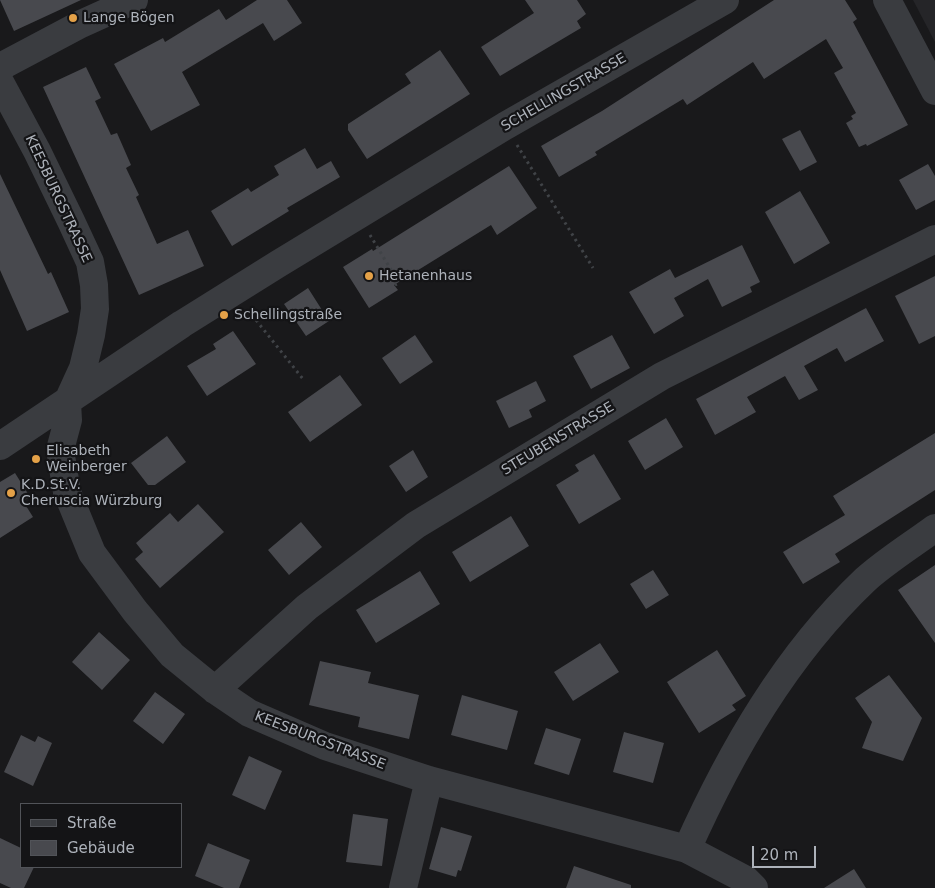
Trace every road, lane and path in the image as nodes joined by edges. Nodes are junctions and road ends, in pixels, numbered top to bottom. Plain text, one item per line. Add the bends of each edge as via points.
1 (134, 0) edge
2 (725, 0) edge
3 (887, 0) edge
4 (0, 67) edge
5 (0, 82) edge
6 (935, 91) edge
7 (505, 126) junction
8 (373, 239) dead end
9 (935, 239) edge
10 (593, 268) dead end
11 (394, 285) dead end
12 (234, 292) junction
13 (303, 379) dead end
14 (67, 403) junction
15 (0, 446) edge
16 (935, 528) edge
17 (215, 690) junction
18 (429, 780) junction
19 (687, 850) junction
20 (403, 888) edge
21 (754, 888) edge

1 - 4 street
2 - 7 street, SCHELLINGSTRASSE
3 - 6 street
5 - 14 street, KEESBURGSTRASSE via 37,150 90,262 95,309 91,335 83,368
7 - 10 path
7 - 12 street, SCHELLINGSTRASSE
8 - 11 path via 399,283
9 - 17 street, STEUBENSTRASSE via 662,376 416,525 307,607
12 - 13 path
12 - 14 street, SCHELLINGSTRASSE
14 - 15 street, SCHELLINGSTRASSE
14 - 17 street, KEESBURGSTRASSE via 68,420 60,450 67,492 92,553 172,655
16 - 19 street via 866,579 809,639 730,761
17 - 18 street, KEESBURGSTRASSE via 249,713 325,746
18 - 19 street, KEESBURGSTRASSE
18 - 20 street
19 - 21 street, KEESBURGSTRASSE via 746,880

